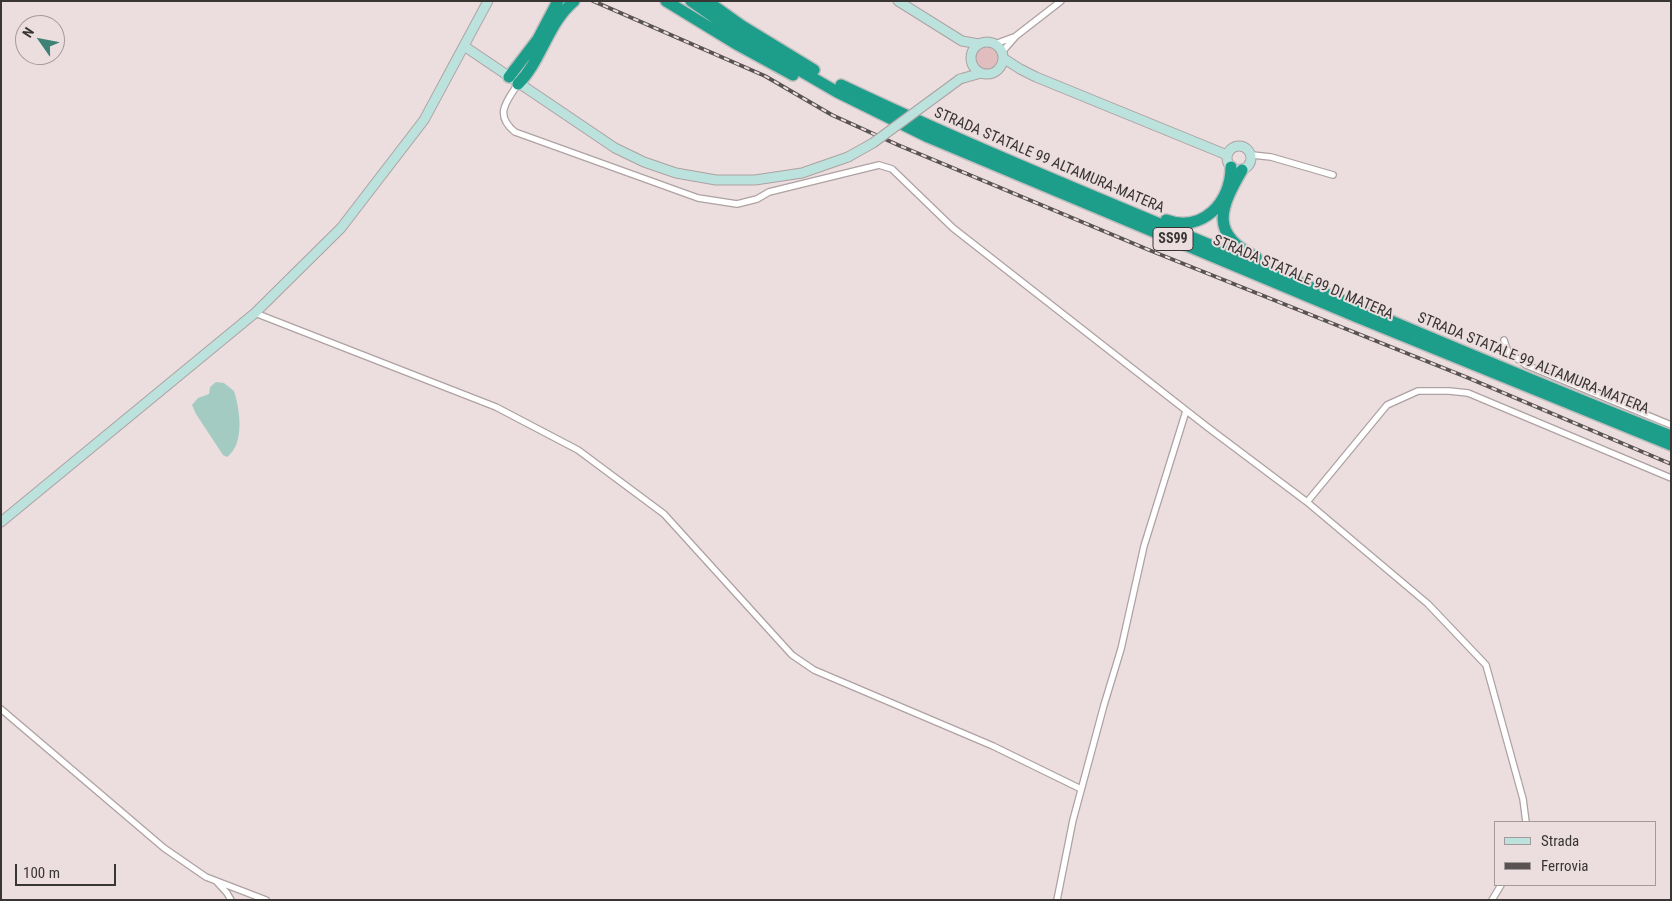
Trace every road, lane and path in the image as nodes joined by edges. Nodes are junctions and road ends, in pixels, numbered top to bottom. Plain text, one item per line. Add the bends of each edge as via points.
1 (488, 1) edge
2 (558, 1) edge
3 (574, 1) edge
4 (666, 1) edge
5 (691, 1) edge
6 (707, 1) edge
7 (898, 1) edge
8 (1060, 1) edge
9 (1016, 36) junction
10 (962, 40) junction
11 (979, 44) junction
12 (995, 44) junction
13 (464, 46) junction
14 (1003, 55) junction
15 (971, 59) junction
16 (1000, 68) junction
17 (1020, 69) junction
18 (981, 73) junction
19 (960, 79) junction
20 (514, 80) junction
21 (928, 136) junction
22 (1252, 154) junction
23 (1227, 155) junction
24 (1237, 168) junction
25 (1029, 169) junction
26 (1333, 176) dead end
27 (255, 313) junction
28 (1504, 340) dead end
29 (1439, 342) junction
30 (1186, 411) junction
31 (1671, 425) edge
32 (1671, 436) edge
33 (1671, 445) edge
34 (1671, 478) edge
35 (1307, 502) junction
36 (1, 522) edge
37 (1, 709) edge
38 (1081, 789) junction
39 (1526, 821) edge
40 (215, 880) junction
41 (1500, 886) edge
42 (231, 900) edge
43 (266, 900) edge
44 (1057, 900) edge
45 (1492, 900) edge

1 - 13 street
2 - 20 highway
3 - 20 highway via 558,18 533,66
4 - 21 highway via 806,82 862,110
5 - 21 highway, STRADA STATALE 99 DI MATERA / SS99 via 787,63
6 - 25 highway, STRADA STATALE 99 ALTAMURA-MATERA / SS99 via 742,26 841,85
7 - 10 street
8 - 9 street
9 - 12 street
9 - 14 street
10 - 11 street
10 - 15 street
11 - 12 street
11 - 15 street
12 - 14 street
13 - 20 street
13 - 27 street via 424,120 340,228
14 - 16 street
14 - 17 street
15 - 18 street
15 - 19 street
16 - 17 street
16 - 18 street via 991,74
17 - 23 street
18 - 19 street
19 - 20 street, bridge via 873,143 848,157 802,173 755,180 716,180 676,173 644,162 614,148
20 - 30 street via 503,119 515,132 698,198 737,204 769,192 879,166 892,169 954,228
21 - 33 highway, STRADA STATALE 99 DI MATERA / SS99 via 1375,325
22 - 23 street via 1239,145 1231,148
22 - 24 street via 1251,162
22 - 26 street
23 - 24 street via 1227,160
24 - 25 highway via 1222,200 1212,212 1188,224 1176,224
24 - 29 highway via 1223,214 1224,226 1235,245
25 - 29 highway, STRADA STATALE 99 ALTAMURA-MATERA / SS99
27 - 36 street
27 - 38 street via 496,407 578,450 664,514 786,649 814,670 993,746
28 - 31 street via 1508,352 1526,365
29 - 32 highway, STRADA STATALE 99 ALTAMURA-MATERA / SS99
30 - 35 street
30 - 38 street via 1144,546 1121,649
34 - 35 street via 1468,393 1418,391 1386,405
35 - 39 street via 1428,604 1486,665 1523,799
37 - 40 street via 164,848
38 - 44 street
40 - 42 street
40 - 43 street
41 - 45 street

